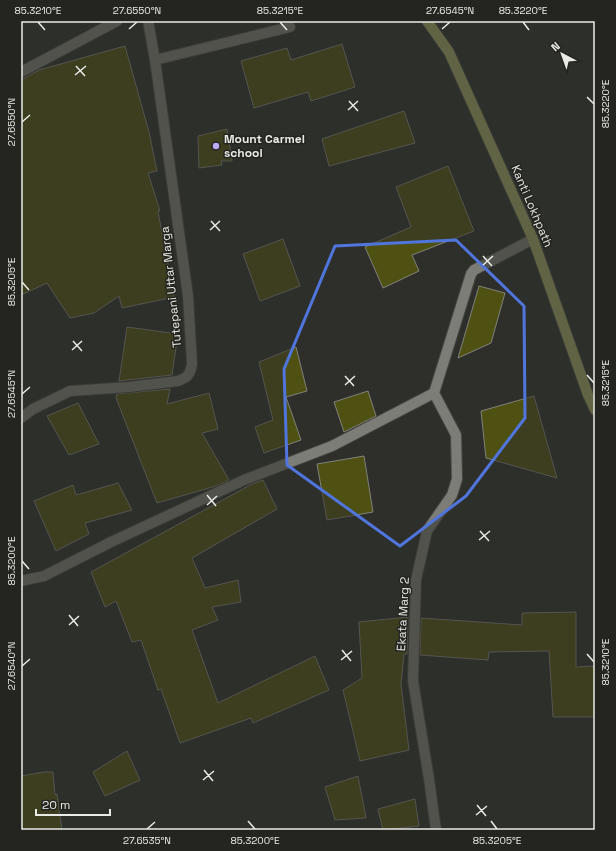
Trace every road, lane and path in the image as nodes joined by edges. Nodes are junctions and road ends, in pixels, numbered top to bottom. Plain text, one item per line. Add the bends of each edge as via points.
1 (117, 21) edge
2 (148, 21) edge
3 (427, 21) edge
4 (290, 27) dead end
5 (155, 60) junction
6 (21, 72) edge
7 (533, 238) junction
8 (434, 393) junction
9 (595, 410) edge
10 (21, 418) edge
11 (21, 581) edge
12 (436, 830) edge

1 - 6 street
2 - 5 street, Tutepani Uttar Marga
3 - 7 main road, Kanti Lokhpath via 449,52
4 - 5 street
5 - 10 street, Tutepani Uttar Marga via 188,296 192,364 190,373 178,381 70,391
7 - 8 street via 471,274
7 - 9 main road, Kanti Lokhpath
8 - 11 street via 332,446 244,480 44,576
8 - 12 street, Ekata Marg 2 via 456,435 457,479 452,495 427,531 416,580 413,681

